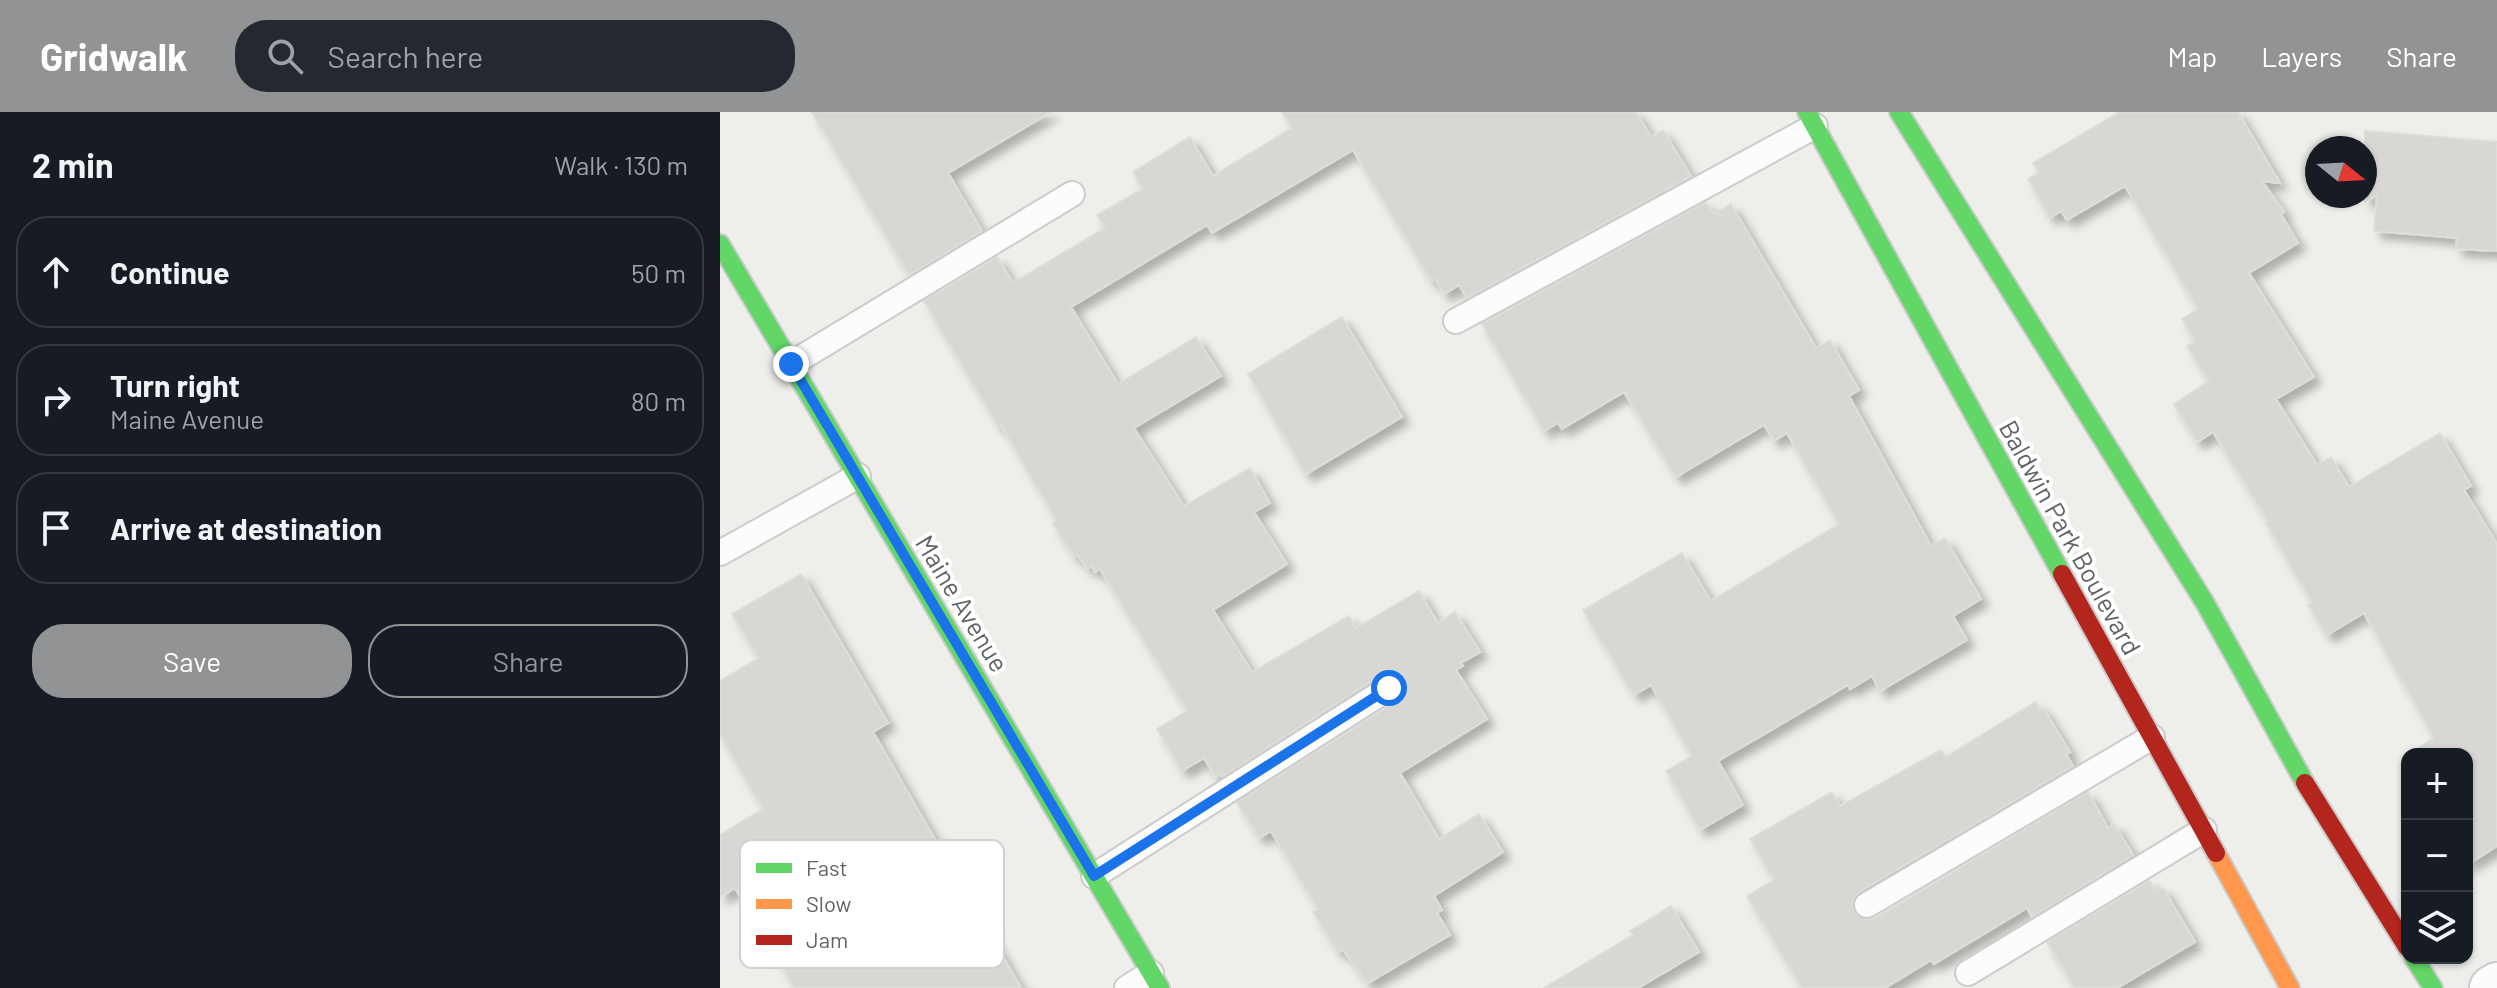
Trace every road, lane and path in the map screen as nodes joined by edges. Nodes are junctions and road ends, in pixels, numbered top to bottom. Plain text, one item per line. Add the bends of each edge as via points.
1 (1899, 112) edge
2 (1819, 117) edge
3 (1072, 194) dead end
4 (720, 244) edge
5 (1456, 321) dead end
6 (791, 364) junction
7 (858, 476) junction
8 (720, 553) edge
9 (1389, 688) dead end
10 (2152, 737) junction
11 (2204, 830) junction
12 (1094, 876) junction
13 (1867, 905) dead end
14 (2401, 937) edge
15 (2418, 964) edge
16 (1968, 973) dead end
17 (1156, 980) edge
18 (1127, 988) edge
19 (2290, 988) edge
20 (2433, 988) edge

1 - 14 main road via 2205,603 2300,775
2 - 5 lane
2 - 10 main road, Baldwin Park Boulevard
3 - 6 lane
4 - 6 main road, Maine Avenue
6 - 7 main road, Maine Avenue
7 - 8 lane
7 - 12 main road, Maine Avenue
9 - 12 lane
10 - 11 main road, Baldwin Park Boulevard
10 - 13 lane
11 - 16 lane
11 - 19 main road, Baldwin Park Boulevard
12 - 17 main road, Maine Avenue
15 - 20 main road
17 - 18 lane

